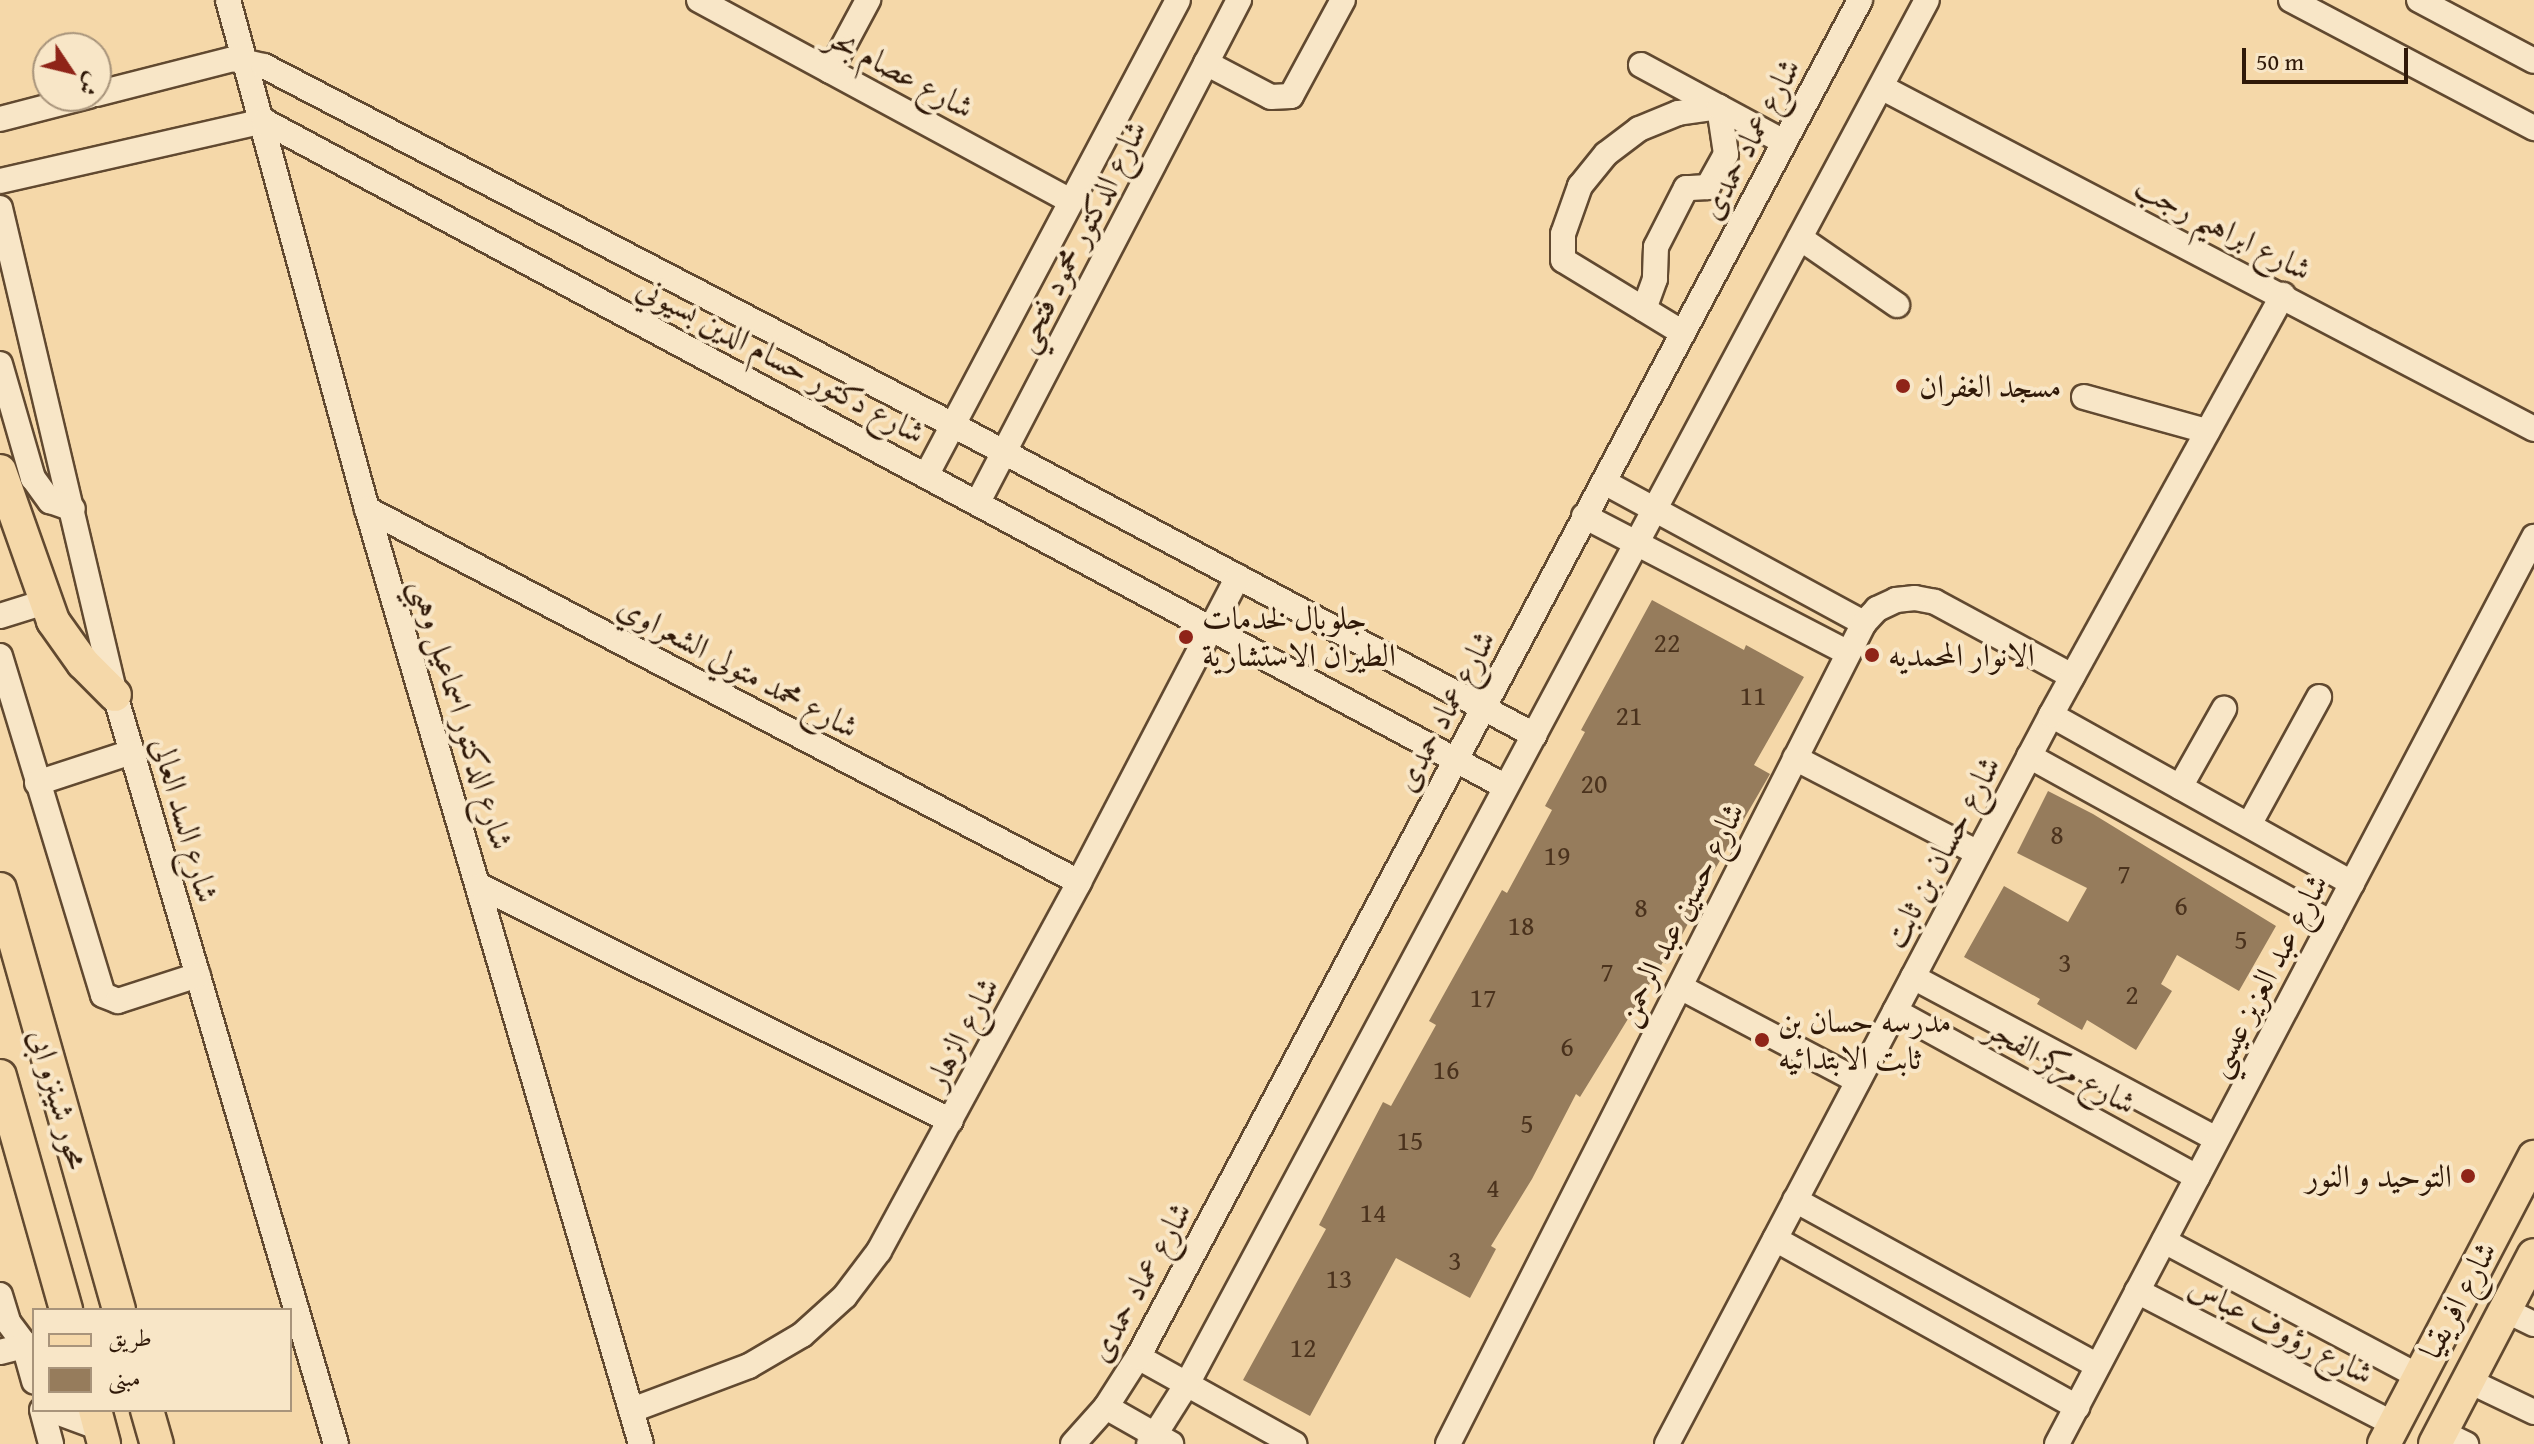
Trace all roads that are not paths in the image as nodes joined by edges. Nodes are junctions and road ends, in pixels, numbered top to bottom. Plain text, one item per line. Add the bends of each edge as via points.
1 (228, 0) edge
2 (699, 0) edge
3 (868, 0) edge
4 (1178, 0) edge
5 (1239, 0) edge
6 (1343, 0) edge
7 (1860, 0) edge
8 (1927, 0) edge
9 (2291, 0) edge
10 (2419, 0) edge
11 (247, 61) junction
12 (2534, 61) edge
13 (1206, 63) junction
14 (1641, 65) dead end
15 (830, 71) junction
16 (1881, 87) junction
17 (112, 90) edge
18 (1719, 107) junction
19 (32, 111) edge
20 (0, 119) edge
21 (264, 121) junction
22 (2534, 128) edge
23 (1784, 142) junction
24 (0, 181) edge
25 (1071, 201) junction
26 (0, 208) edge
27 (1800, 238) junction
28 (2283, 295) junction
29 (1897, 305) dead end
30 (1644, 309) junction
31 (1683, 333) junction
32 (0, 364) edge
33 (2084, 397) dead end
34 (953, 425) junction
35 (2534, 429) edge
36 (2207, 431) junction
37 (1004, 453) junction
38 (0, 471) edge
39 (927, 474) junction
40 (1604, 482) junction
41 (978, 502) junction
42 (73, 509) junction
43 (367, 509) junction
44 (1655, 509) junction
45 (1584, 516) junction
46 (2534, 537) edge
47 (1636, 543) junction
48 (1238, 577) junction
49 (45, 602) junction
50 (0, 616) edge
51 (1864, 623) junction
52 (1211, 628) junction
53 (1846, 652) junction
54 (0, 656) edge
55 (2072, 676) junction
56 (115, 695) junction
57 (2319, 697) dead end
58 (1484, 707) junction
59 (2224, 709) dead end
60 (2051, 715) junction
61 (1534, 735) junction
62 (132, 752) junction
63 (2029, 756) junction
64 (1795, 758) junction
65 (1456, 759) junction
66 (37, 783) junction
67 (1506, 787) junction
68 (2180, 787) junction
69 (2249, 825) junction
70 (1978, 853) junction
71 (1079, 882) junction
72 (2352, 883) junction
73 (480, 886) junction
74 (0, 889) edge
75 (2331, 923) junction
76 (198, 975) junction
77 (1913, 977) junction
78 (1680, 987) junction
79 (1895, 1011) junction
80 (0, 1076) edge
81 (1858, 1081) junction
82 (951, 1121) junction
83 (2217, 1139) junction
84 (2534, 1157) edge
85 (2197, 1177) junction
86 (1795, 1200) junction
87 (1775, 1239) junction
88 (2164, 1241) junction
89 (2534, 1255) edge
90 (2137, 1291) junction
91 (0, 1295) edge
92 (65, 1308) edge
93 (118, 1308) edge
94 (2505, 1310) junction
95 (2534, 1324) edge
96 (24, 1346) junction
97 (0, 1352) edge
98 (1138, 1357) junction
99 (2098, 1366) junction
100 (32, 1374) edge
101 (2418, 1376) junction
102 (2469, 1381) junction
103 (1187, 1384) junction
104 (1106, 1407) junction
105 (2077, 1407) junction
106 (632, 1410) junction
107 (43, 1412) edge
108 (57, 1412) edge
109 (148, 1412) edge
110 (2534, 1412) edge
111 (100, 1427) edge
112 (2390, 1434) edge
113 (2447, 1440) edge
114 (1159, 1441) edge
115 (51, 1444) edge
116 (157, 1444) edge
117 (336, 1444) edge
118 (641, 1444) edge
119 (1073, 1444) edge
120 (1294, 1444) edge
121 (1448, 1444) edge
122 (1667, 1444) edge
123 (2057, 1444) edge

1 - 11 street, شارع الدكتور اسماعيل وهبي
2 - 15 street, شارع عصام بحر
3 - 15 street
4 - 25 street, شارع الدكتور محمود فتحي
5 - 13 street, شارع الدكتور محمود فتحي
6 - 13 street via 1291,96 1271,97
7 - 23 street, شارع عماد حمدى
8 - 16 street
9 - 22 street
10 - 12 street
11 - 17 street, شارع دكتور حسام الدين بسيوني via 233,59
11 - 21 street, شارع الدكتور اسماعيل وهبي
11 - 34 street, شارع دكتور حسام الدين بسيوني
13 - 37 street, شارع الدكتور محمود فتحي
14 - 18 street
15 - 25 street, شارع عصام بحر
16 - 27 street
16 - 28 street, شارع ابراهيم رجب
18 - 23 street
18 - 30 street via 1726,154 1708,187 1686,188 1656,247 1655,279
18 - 30 street via 1678,113 1639,129 1606,154 1569,209 1563,260
19 - 20 street
21 - 24 street
21 - 39 street, شارع دكتور حسام الدين بسيوني
21 - 43 street, شارع الدكتور اسماعيل وهبي
23 - 31 street, شارع عماد حمدى
25 - 34 street, شارع الدكتور محمود فتحي
26 - 42 street, شارع السد العالى
27 - 29 street
27 - 44 street
28 - 35 street, شارع ابراهيم رجب
28 - 36 street, شارع حسان بن ثابت
30 - 31 street
31 - 40 street, شارع عماد حمدى
32 - 42 street via 33,478 50,501
33 - 36 street
34 - 37 street, شارع دكتور حسام الدين بسيوني
34 - 39 street, شارع الدكتور محمود فتحي
36 - 55 street, شارع حسان بن ثابت
37 - 41 street, شارع الدكتور محمود فتحي
37 - 48 street, شارع دكتور حسام الدين بسيوني
38 - 49 main road
39 - 41 street, شارع دكتور حسام الدين بسيوني
40 - 44 street
40 - 45 street, شارع عماد حمدى
41 - 52 street, شارع دكتور حسام الدين بسيوني
42 - 56 street, شارع السد العالى
43 - 71 street, شارع محمد متولي الشعراوي
43 - 73 street, شارع الدكتور اسماعيل وهبي
44 - 47 street
44 - 51 street
45 - 47 street
45 - 58 street, شارع عماد حمدى
46 - 72 street, شارع عبد العزيز عيسي
47 - 53 street
47 - 61 street
48 - 52 street, شارع الزهار
48 - 58 street, شارع دكتور حسام الدين بسيوني
49 - 50 street
49 - 56 main road via 67,642
51 - 53 street, شارع حسين عبد الرحمن
51 - 55 street, شارع حسين عبد الرحمن via 1896,600 1935,602
52 - 65 street, شارع دكتور حسام الدين بسيوني
52 - 71 street, شارع الزهار
53 - 64 street, شارع حسين عبد الرحمن
54 - 66 street
55 - 60 street, شارع حسان بن ثابت
56 - 62 street, شارع السد العالى
57 - 69 street
58 - 61 street, شارع دكتور حسام الدين بسيوني
58 - 65 street, شارع عماد حمدى
59 - 68 street
60 - 63 street, شارع حسان بن ثابت
60 - 68 street
61 - 67 street
62 - 66 street
62 - 76 street, شارع السد العالى
63 - 70 street, شارع حسان بن ثابت
63 - 75 street
64 - 70 street
64 - 78 street, شارع حسين عبد الرحمن
65 - 67 street, شارع دكتور حسام الدين بسيوني
65 - 98 street, شارع عماد حمدى
66 - 76 street via 103,995 118,1001
67 - 103 street
68 - 69 street
69 - 72 street
70 - 77 street, شارع حسان بن ثابت
71 - 82 street, شارع الزهار
72 - 75 street, شارع عبد العزيز عيسي
73 - 82 street
73 - 106 street, شارع الدكتور اسماعيل وهبي
74 - 93 main road, محور شينزو ابى
75 - 83 street, شارع عبد العزيز عيسي
76 - 117 street, شارع السد العالى
77 - 79 street, شارع حسان بن ثابت
77 - 83 street, شارع مركز الفجر
78 - 81 street
78 - 121 street, شارع حسين عبد الرحمن
79 - 81 street, شارع حسان بن ثابت
79 - 85 street, شارع مركز الفجر
80 - 92 main road, محور شينزو ابى
81 - 86 street, شارع حسان بن ثابت
82 - 106 street, شارع الزهار via 879,1251 845,1296 802,1335 749,1366
83 - 85 street, شارع عبد العزيز عيسي
84 - 101 main road, شارع افريقيا
85 - 88 street, شارع عبد العزيز عيسي
86 - 87 street, شارع حسان بن ثابت
86 - 99 street
87 - 105 street
87 - 122 street, شارع حسان بن ثابت
88 - 90 street, شارع عبد العزيز عيسي
88 - 101 street, شارع رؤوف عباس
89 - 94 main road, شارع افريقيا
90 - 99 street, شارع عبد العزيز عيسي
90 - 112 street, شارع رؤوف عباس
91 - 96 street via 8,1322
94 - 95 street
94 - 102 main road, شارع افريقيا
96 - 97 street
96 - 100 street
98 - 103 street
98 - 104 street, شارع عماد حمدى
99 - 105 street, شارع عبد العزيز عيسي
101 - 112 main road, شارع افريقيا
102 - 110 street
102 - 113 main road, شارع افريقيا
103 - 114 street
103 - 120 street
104 - 114 street
104 - 119 street, شارع عماد حمدى
105 - 123 street, شارع عبد العزيز عيسي
106 - 118 street, شارع الدكتور اسماعيل وهبي
107 - 115 street
108 - 111 street
109 - 116 main road

